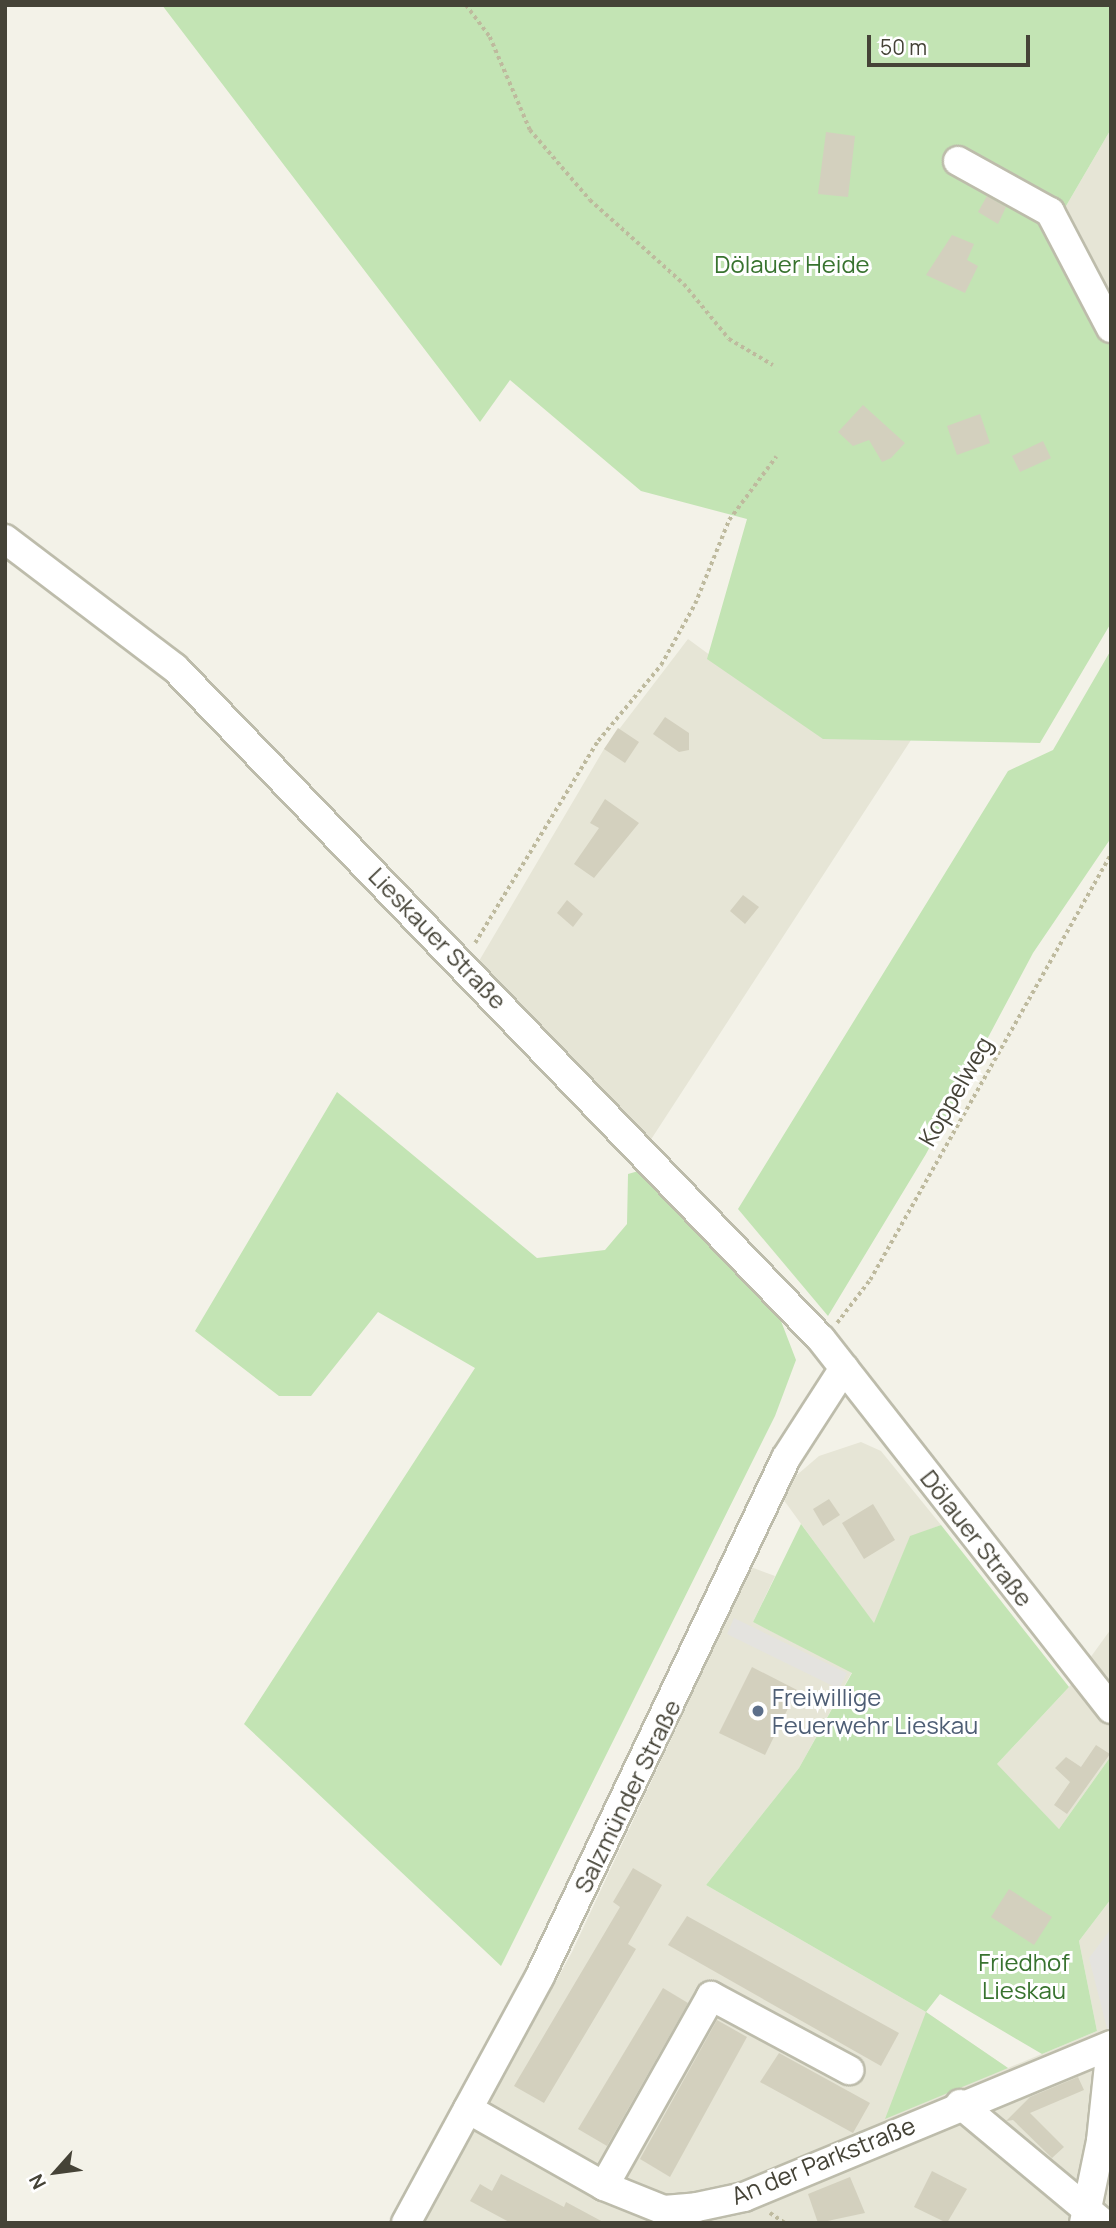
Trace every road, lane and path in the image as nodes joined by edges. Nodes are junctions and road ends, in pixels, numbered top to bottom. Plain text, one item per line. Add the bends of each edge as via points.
1 (466, 5) edge
2 (958, 161) dead end
3 (1111, 328) edge
4 (773, 365) dead end
5 (776, 457) dead end
6 (5, 539) edge
7 (1111, 853) edge
8 (462, 962) junction
9 (821, 1339) junction
10 (844, 1368) junction
11 (1111, 1709) edge
12 (1111, 2045) edge
13 (849, 2070) dead end
14 (960, 2104) junction
15 (468, 2109) junction
16 (604, 2186) junction
17 (1092, 2219) edge
18 (406, 2223) edge

1 - 4 path via 490,37 539,140 590,200 684,284 729,339
2 - 3 street via 1050,212
5 - 8 path via 729,520 695,604 661,664 598,741
6 - 8 street, Lieskauer Straße via 174,668
7 - 9 path, Koppelweg via 859,1299
8 - 9 street, Lieskauer Straße
9 - 10 street, Lieskauer Straße
10 - 11 street, Dölauer Straße
10 - 15 street, Salzmünder Straße via 786,1458 540,1976
12 - 14 street, An der Parkstraße
12 - 17 street
13 - 16 street via 711,1996
14 - 16 street, An der Parkstraße via 744,2197 664,2210
14 - 17 street
15 - 16 street, An der Parkstraße
15 - 18 street, Salzmünder Straße

